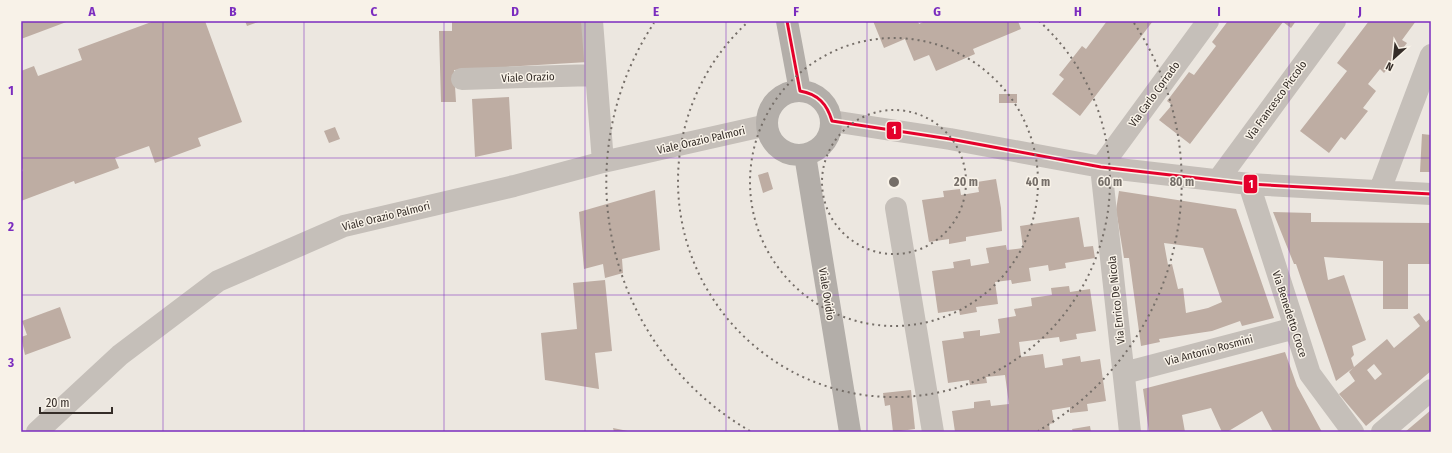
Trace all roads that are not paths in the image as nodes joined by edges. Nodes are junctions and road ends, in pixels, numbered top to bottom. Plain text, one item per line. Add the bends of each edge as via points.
1 (592, 21) edge
2 (786, 21) edge
3 (1208, 21) edge
4 (1334, 21) edge
5 (1431, 55) edge
6 (595, 75) junction
7 (462, 79) dead end
8 (800, 91) junction
9 (832, 121) junction
10 (767, 124) junction
11 (805, 155) junction
12 (603, 162) junction
13 (1101, 167) junction
14 (1218, 180) junction
15 (1249, 184) junction
16 (1380, 190) junction
17 (1431, 194) edge
18 (896, 208) dead end
19 (1294, 328) junction
20 (1124, 373) junction
21 (1431, 390) edge
22 (37, 432) edge
23 (850, 432) edge
24 (933, 432) edge
25 (1130, 432) edge
26 (1353, 432) edge
27 (1382, 432) edge

1 - 6 street
2 - 8 main road
3 - 13 street, Via Carlo Corrado
4 - 14 street, Via Francesco Piccolo
5 - 16 street
6 - 7 street, Viale Orazio
6 - 12 street
8 - 9 main road via 812,94 822,101
8 - 10 main road via 777,100 770,110
9 - 11 main road via 826,142 817,151
9 - 13 street
10 - 11 main road via 769,135 776,146 792,155
10 - 12 street, Viale Orazio Palmori
11 - 23 main road, Viale Ovidio
12 - 22 street, Viale Orazio Palmori via 344,226 218,281 120,355
13 - 14 street
13 - 20 street, Via Enrico De Nicola
14 - 15 street
15 - 16 street
15 - 19 street, Via Benedetto Croce
16 - 17 street
18 - 24 street
19 - 20 street, Via Antonio Rosmini
19 - 26 street, Via Benedetto Croce via 1310,374
20 - 25 street, Via Enrico De Nicola
21 - 27 street

